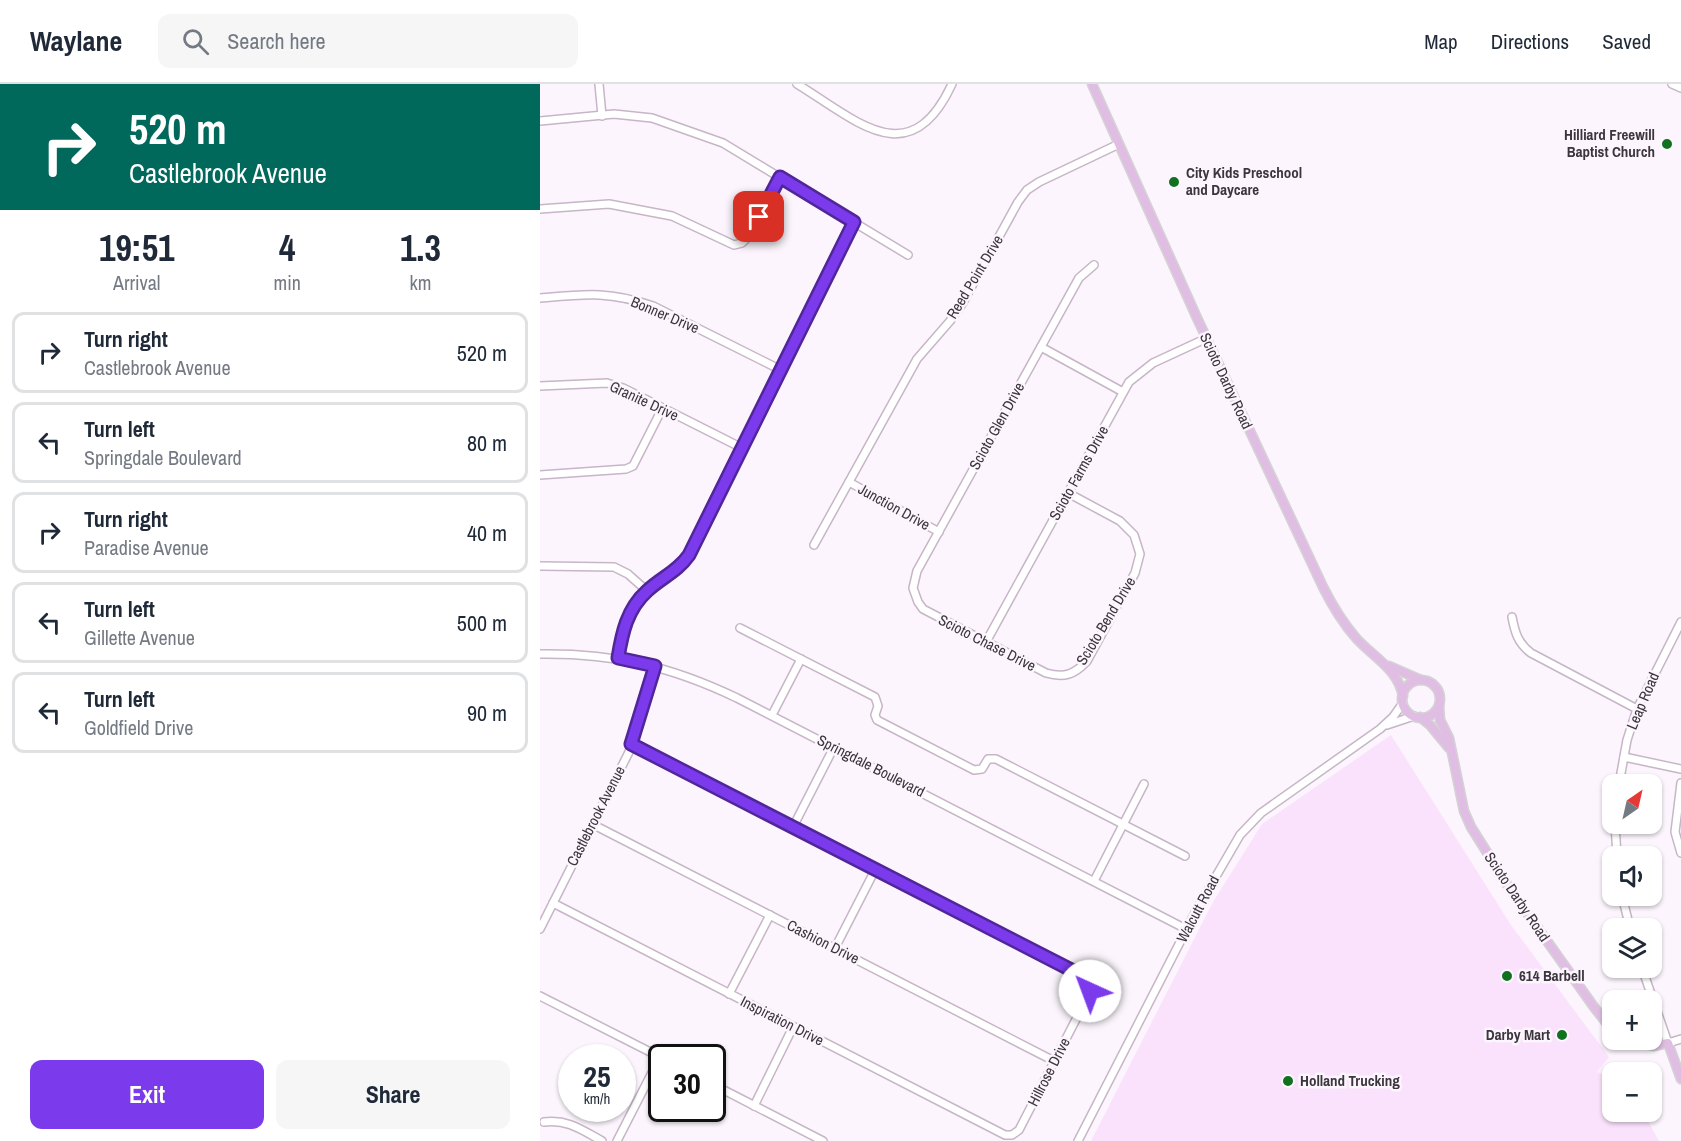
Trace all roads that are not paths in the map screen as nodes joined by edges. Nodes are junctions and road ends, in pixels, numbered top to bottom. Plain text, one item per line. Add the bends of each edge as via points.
1 (599, 84) edge
2 (797, 84) edge
3 (952, 84) edge
4 (1092, 84) edge
5 (1672, 84) edge
6 (1681, 88) edge
7 (602, 116) junction
8 (540, 121) edge
9 (1119, 144) junction
10 (780, 177) junction
11 (540, 209) edge
12 (854, 222) junction
13 (908, 255) dead end
14 (1095, 265) dead end
15 (540, 298) edge
16 (1207, 338) junction
17 (1041, 347) junction
18 (781, 370) junction
19 (540, 386) edge
20 (1123, 392) junction
21 (663, 409) junction
22 (742, 448) junction
23 (540, 475) edge
24 (849, 482) junction
25 (1068, 493) junction
26 (939, 532) junction
27 (814, 545) dead end
28 (540, 566) edge
29 (647, 591) junction
30 (914, 594) joint
31 (1512, 617) dead end
32 (1681, 622) edge
33 (740, 628) dead end
34 (986, 642) junction
35 (540, 654) edge
36 (618, 658) junction
37 (801, 659) junction
38 (1383, 663) junction
39 (655, 666) junction
40 (1069, 675) joint
41 (1421, 680) junction
42 (1403, 699) junction
43 (1439, 706) junction
44 (1637, 709) junction
45 (772, 715) junction
46 (1417, 717) junction
47 (1380, 729) junction
48 (631, 744) junction
49 (834, 747) junction
50 (1451, 750) junction
51 (1624, 757) junction
52 (1681, 769) edge
53 (1621, 774) edge
54 (1681, 783) edge
55 (1144, 784) dead end
56 (592, 824) junction
57 (1123, 825) junction
58 (793, 827) junction
59 (1681, 853) edge
60 (1185, 856) dead end
61 (875, 870) junction
62 (1094, 881) junction
63 (553, 903) junction
64 (770, 915) junction
65 (540, 929) edge
66 (1186, 929) junction
67 (835, 948) junction
68 (1645, 978) edge
69 (729, 993) junction
70 (540, 996) edge
71 (1602, 1017) edge
72 (793, 1027) junction
73 (1681, 1039) edge
74 (1668, 1043) junction
75 (1662, 1044) edge
76 (648, 1051) edge
77 (1054, 1061) junction
78 (1681, 1080) edge
79 (648, 1083) edge
80 (726, 1092) edge
81 (753, 1106) junction
82 (544, 1122) dead end
83 (1012, 1135) joint
84 (602, 1141) edge
85 (617, 1141) edge
86 (823, 1141) edge
87 (1078, 1141) edge

1 - 7 street
2 - 3 street via 890,135 924,125
4 - 9 main road, Scioto Darby Road
5 - 6 street
7 - 8 street
7 - 10 street via 652,118 723,143
9 - 16 main road, Scioto Darby Road
9 - 24 street, Reed Point Drive via 1027,190 962,304 917,359
10 - 11 street via 748,237 734,245 672,216 609,204
10 - 12 street
12 - 13 street
12 - 18 street
14 - 17 street, Scioto Glen Drive via 1079,278
15 - 18 street, Bonner Drive via 589,293 632,299
16 - 20 street, Scioto Farms Drive via 1153,363 1130,381
16 - 38 main road, Scioto Darby Road via 1333,606 1356,638
17 - 20 street
17 - 26 street, Scioto Glen Drive
18 - 22 street
19 - 21 street, Granite Drive via 607,383
20 - 25 street, Scioto Farms Drive
21 - 22 street, Granite Drive
21 - 23 street via 633,466
22 - 29 street via 689,555 681,567
24 - 26 street, Junction Drive
24 - 27 street, Reed Point Drive
25 - 34 street, Scioto Farms Drive
25 - 40 street, Scioto Bend Drive via 1120,521 1134,535 1140,554 1135,573 1087,661
26 - 30 street, Scioto Glen Drive via 915,576
28 - 29 street via 614,567
29 - 36 street via 623,630
30 - 34 street, Scioto Chase Drive via 923,609
31 - 44 street via 1521,646
32 - 44 street, Leap Road
33 - 37 street
34 - 40 street, Scioto Chase Drive via 1046,673
35 - 36 street, Springdale Boulevard
36 - 39 street, Springdale Boulevard
37 - 45 street
37 - 57 street via 875,697 879,706 875,719 975,770 982,769 988,759 996,759
38 - 41 main road, Scioto Darby Road
38 - 42 main road, Scioto Darby Road via 1401,685
39 - 45 street, Springdale Boulevard via 699,680
39 - 48 street, Castlebrook Avenue
41 - 42 main road via 1409,685
41 - 43 main road via 1437,689
42 - 46 main road via 1406,709
42 - 47 street, Walcutt Road via 1393,717
43 - 46 main road via 1431,715
43 - 50 main road, Scioto Darby Road
44 - 51 street, Leap Road
45 - 49 street, Springdale Boulevard
46 - 47 street, Walcutt Road
46 - 50 main road, Scioto Darby Road via 1430,725
47 - 66 street, Walcutt Road via 1250,822
48 - 56 street, Castlebrook Avenue
48 - 58 street
49 - 58 street
49 - 62 street, Springdale Boulevard
50 - 71 main road, Scioto Darby Road via 1471,827 1510,889
51 - 52 street
51 - 53 street, Leap Road
54 - 59 street via 1675,832
55 - 57 street
56 - 63 street, Castlebrook Avenue
56 - 64 street, Cashion Drive
57 - 60 street
57 - 62 street
58 - 61 street
61 - 67 street
61 - 77 street, Hillrose Drive via 1087,979 1090,991
62 - 66 street, Springdale Boulevard
63 - 65 street, Castlebrook Avenue
63 - 69 street, Inspiration Drive
64 - 67 street, Cashion Drive
64 - 69 street
66 - 87 street, Walcutt Road
67 - 77 street, Cashion Drive
68 - 74 street
69 - 72 street, Inspiration Drive
70 - 76 street
72 - 81 street
72 - 83 street, Inspiration Drive via 1005,1135
73 - 74 street
74 - 75 main road
74 - 78 main road
77 - 83 street, Hillrose Drive via 1019,1130
79 - 85 street
80 - 81 street
81 - 86 street
82 - 84 street via 558,1120

